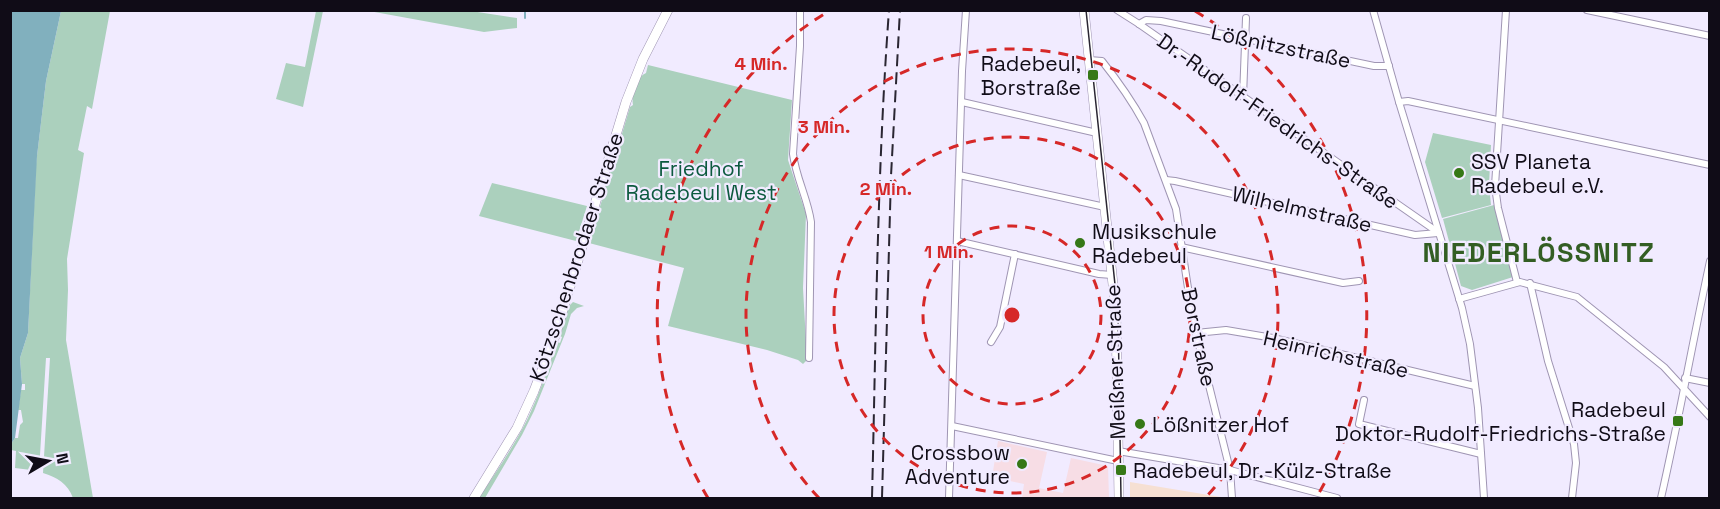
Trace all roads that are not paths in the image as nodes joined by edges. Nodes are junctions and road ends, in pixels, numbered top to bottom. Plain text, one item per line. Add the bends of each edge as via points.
1 (668, 10) edge
2 (800, 10) edge
3 (966, 10) edge
4 (1084, 10) edge
5 (1117, 10) edge
6 (1373, 10) edge
7 (1506, 10) edge
8 (1587, 10) edge
9 (1246, 18) dead end
10 (1139, 24) junction
11 (1710, 36) edge
12 (1245, 39) junction
13 (1089, 60) junction
14 (1389, 66) junction
15 (1243, 97) junction
16 (962, 102) junction
17 (1399, 102) junction
18 (1499, 120) junction
19 (1097, 132) junction
20 (1710, 165) edge
21 (959, 175) junction
22 (1166, 180) junction
23 (1105, 207) junction
24 (1439, 233) junction
25 (957, 241) junction
26 (1181, 247) junction
27 (1015, 254) junction
28 (1710, 261) edge
29 (1112, 275) junction
30 (1359, 281) dead end
31 (1517, 282) junction
32 (1530, 284) junction
33 (1459, 298) junction
34 (1196, 333) junction
35 (991, 342) dead end
36 (809, 358) dead end
37 (1685, 378) junction
38 (1710, 383) edge
39 (1475, 386) junction
40 (1683, 387) junction
41 (1364, 400) dead end
42 (1710, 417) edge
43 (952, 426) junction
44 (1481, 454) junction
45 (1118, 456) junction
46 (1230, 470) junction
47 (474, 498) edge
48 (949, 498) edge
49 (1119, 498) edge
50 (1232, 498) edge
51 (1337, 498) edge
52 (1484, 498) edge
53 (1572, 498) edge
54 (1661, 498) edge

1 - 47 street, Kötzschenbrodaer Straße via 626,102 565,305 534,391 517,428
2 - 36 street via 793,154 811,222
3 - 16 street
4 - 13 street, Meißner Straße
5 - 10 street, Dr.-Rudolf-Friedrichs-Straße
6 - 14 street
7 - 18 street
8 - 11 street
9 - 12 street
10 - 12 street, Lößnitzstraße via 1146,20 1161,21
10 - 15 street, Dr.-Rudolf-Friedrichs-Straße
12 - 14 street, Lößnitzstraße
12 - 15 street
13 - 19 street, Meißner Straße
13 - 22 street, Borstraße via 1102,61 1128,97 1144,123
14 - 17 street
15 - 24 street, Dr.-Rudolf-Friedrichs-Straße
16 - 19 street
16 - 21 street
17 - 18 street
17 - 24 street
18 - 20 street
18 - 31 street via 1495,186
19 - 23 street, Meißner Straße
21 - 23 street
21 - 25 street
22 - 24 street, Wilhelmstraße via 1415,235
22 - 26 street, Borstraße via 1176,209
23 - 29 street, Meißner Straße
24 - 33 street
25 - 27 street
25 - 43 street
26 - 30 street via 1343,283
26 - 34 street, Borstraße
27 - 29 street
27 - 35 street via 1000,327
28 - 37 street
29 - 45 street, Meißner Straße
31 - 32 street
31 - 33 street
32 - 40 street via 1578,297
32 - 53 street via 1548,361 1572,436 1576,463
33 - 39 street
34 - 39 street, Heinrichstraße via 1226,330 1263,337
34 - 46 street, Borstraße
37 - 38 street
37 - 40 street
39 - 44 street
40 - 42 street
40 - 54 street
41 - 44 street via 1359,424
43 - 45 street
43 - 48 street
44 - 52 street
45 - 46 street
45 - 49 street, Meißner Straße
46 - 50 street, Borstraße
46 - 51 street

